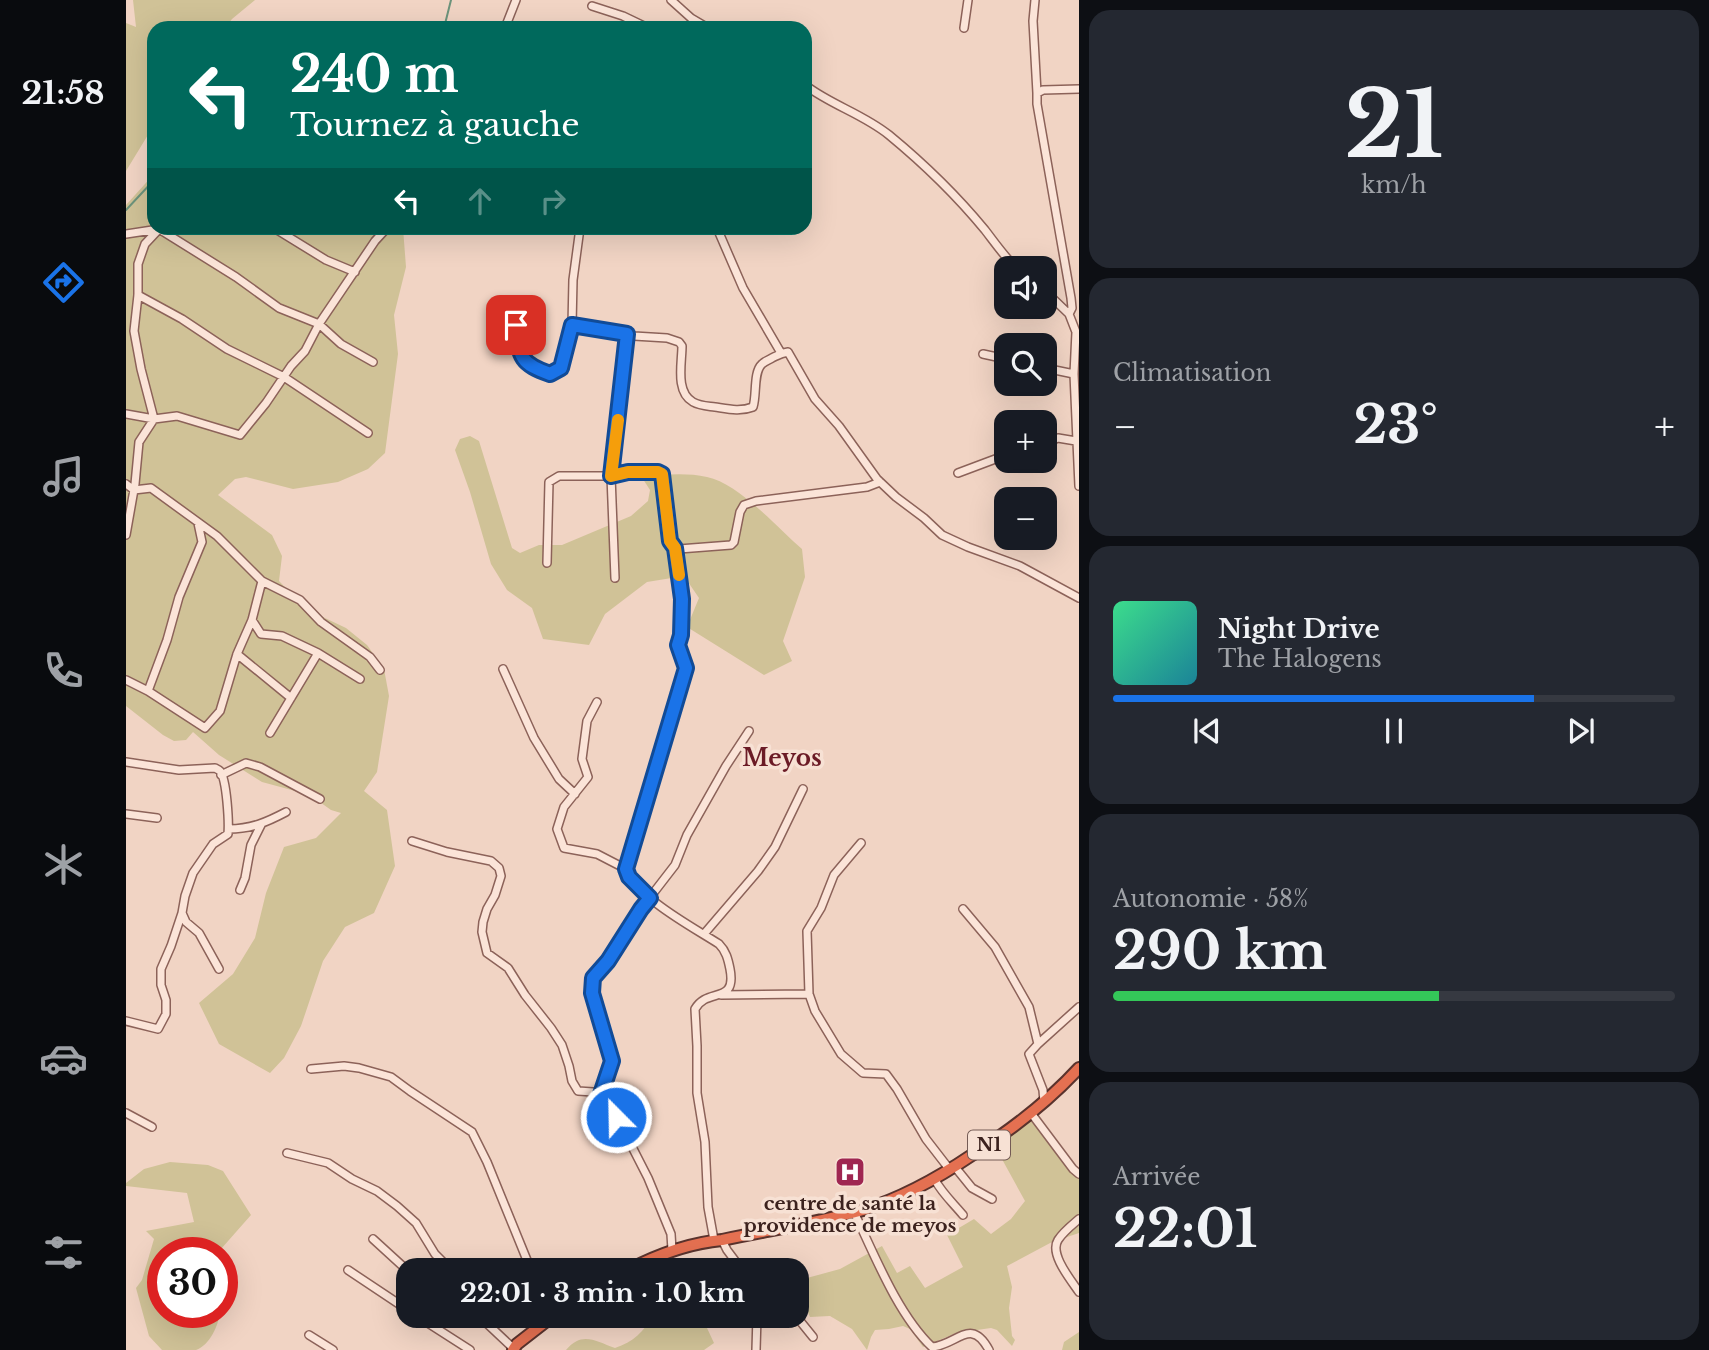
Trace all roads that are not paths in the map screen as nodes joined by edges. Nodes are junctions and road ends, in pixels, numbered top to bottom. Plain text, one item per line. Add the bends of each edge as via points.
1 (516, 0) edge
2 (671, 0) edge
3 (968, 0) edge
4 (1035, 0) edge
5 (592, 6) dead end
6 (508, 21) edge
7 (633, 21) edge
8 (696, 21) edge
9 (964, 28) dead end
10 (1079, 89) edge
11 (812, 91) edge
12 (1037, 93) junction
13 (147, 230) edge
14 (126, 234) edge
15 (153, 235) edge
16 (171, 235) edge
17 (285, 235) edge
18 (381, 235) edge
19 (579, 235) edge
20 (720, 235) edge
21 (1006, 256) edge
22 (355, 272) junction
23 (138, 295) junction
24 (1057, 302) edge
25 (1074, 318) edge
26 (319, 324) junction
27 (516, 325) dead end
28 (572, 325) junction
29 (627, 334) junction
30 (781, 352) junction
31 (983, 354) dead end
32 (994, 356) edge
33 (373, 362) dead end
34 (1057, 371) edge
35 (1073, 374) junction
36 (284, 377) junction
37 (126, 414) edge
38 (154, 419) junction
39 (368, 433) dead end
40 (1057, 438) edge
41 (1076, 441) junction
42 (994, 460) edge
43 (958, 473) dead end
44 (611, 476) junction
45 (880, 482) junction
46 (126, 484) edge
47 (1079, 486) edge
48 (134, 490) junction
49 (198, 522) junction
50 (126, 535) edge
51 (675, 548) junction
52 (547, 563) dead end
53 (615, 578) dead end
54 (262, 581) junction
55 (1079, 598) edge
56 (252, 620) junction
57 (318, 653) junction
58 (237, 654) junction
59 (503, 669) dead end
60 (380, 670) dead end
61 (360, 679) dead end
62 (126, 680) edge
63 (148, 691) junction
64 (291, 698) junction
65 (597, 702) dead end
66 (748, 731) dead end
67 (270, 733) dead end
68 (126, 762) edge
69 (221, 775) junction
70 (803, 789) dead end
71 (575, 794) junction
72 (320, 800) dead end
73 (286, 812) dead end
74 (126, 814) edge
75 (157, 818) dead end
76 (261, 825) junction
77 (229, 830) junction
78 (412, 841) dead end
79 (861, 843) dead end
80 (626, 869) junction
81 (240, 890) dead end
82 (650, 898) junction
83 (963, 909) dead end
84 (182, 913) junction
85 (704, 934) junction
86 (219, 969) dead end
87 (809, 994) junction
88 (721, 995) junction
89 (1079, 1007) edge
90 (126, 1021) edge
91 (1038, 1044) junction
92 (1079, 1068) edge
93 (311, 1069) dead end
94 (601, 1094) junction
95 (1044, 1103) junction
96 (126, 1113) edge
97 (1031, 1113) junction
98 (152, 1127) dead end
99 (287, 1153) dead end
100 (953, 1169) junction
101 (1079, 1174) edge
102 (935, 1180) junction
103 (992, 1199) dead end
104 (854, 1212) junction
105 (962, 1215) dead end
106 (1079, 1219) edge
107 (373, 1239) dead end
108 (718, 1240) junction
109 (672, 1250) junction
110 (439, 1258) edge
111 (526, 1258) edge
112 (654, 1258) edge
113 (733, 1258) edge
114 (396, 1260) edge
115 (348, 1270) dead end
116 (1079, 1292) edge
117 (396, 1302) edge
118 (436, 1328) edge
119 (491, 1328) edge
120 (538, 1328) edge
121 (757, 1328) edge
122 (806, 1328) edge
123 (309, 1335) dead end
124 (813, 1337) dead end
125 (939, 1348) edge
126 (513, 1349) edge
127 (333, 1350) edge
128 (470, 1350) edge
129 (756, 1350) edge
130 (989, 1350) edge

1 - 6 street
2 - 8 street
3 - 9 street
4 - 12 street
5 - 7 street
10 - 12 street
11 - 21 street via 891,137
12 - 25 street
13 - 14 street
15 - 23 street via 138,264
16 - 26 street via 279,308
17 - 22 street
18 - 22 street
19 - 28 street
20 - 30 street via 743,288
22 - 26 street
23 - 36 street
23 - 38 street via 134,331
24 - 25 street
25 - 35 street
26 - 33 street via 341,344
26 - 36 street
27 - 28 street via 523,360 550,374 561,368
28 - 29 street
29 - 30 street via 679,342 685,395 692,402 725,409 753,407 761,365
29 - 44 street
30 - 45 street via 788,352 815,399
31 - 32 street
34 - 35 street
35 - 41 street
36 - 38 street via 240,435 177,415
36 - 39 street
37 - 38 street
38 - 48 street via 139,442
40 - 41 street
41 - 47 street
42 - 43 street
44 - 51 street via 662,474 670,541
44 - 52 street via 559,476 549,482
44 - 53 street
45 - 51 street via 756,501 744,505 740,512 731,545
45 - 55 street via 942,536 1020,566
46 - 48 street
48 - 49 street via 151,488
48 - 50 street
49 - 54 street
49 - 63 street via 202,542 178,597
51 - 80 street via 682,599 678,645 686,668
54 - 56 street
54 - 60 street via 300,600
56 - 57 street via 261,634 282,636
56 - 58 street
57 - 61 street
57 - 64 street
58 - 63 street via 220,710 205,728
58 - 64 street
59 - 71 street via 534,738 559,779
62 - 63 street
64 - 67 street
65 - 71 street via 587,720 582,759 588,777
66 - 82 street via 687,835 675,865
68 - 69 street via 179,771 215,768
69 - 72 street via 246,763
69 - 77 street
70 - 85 street via 775,847
71 - 80 street via 564,807 558,829 564,848 597,854
73 - 76 street
74 - 75 street
76 - 77 street
76 - 81 street
77 - 84 street via 193,873
78 - 94 street via 491,861 499,868 501,876 483,922 487,953 508,968 551,1028 578,1091
79 - 87 street via 834,875 807,931
80 - 82 street
82 - 85 street
82 - 94 street via 593,978 592,993 612,1061
83 - 91 street via 995,947 1029,1007
84 - 86 street
84 - 90 street via 161,968 166,1014 158,1029
85 - 88 street via 726,950 732,981
87 - 88 street
87 - 100 street via 841,1054 863,1073 886,1073 926,1139
88 - 108 street via 702,999 695,1009 697,1093 708,1207
89 - 91 street
91 - 95 street via 1029,1054
92 - 95 highway, N1
93 - 111 street via 344,1066 391,1077 472,1132
94 - 109 street via 648,1178 671,1234
95 - 97 highway, N1
96 - 98 street
97 - 100 highway, N1
97 - 101 street
99 - 110 street via 328,1163 377,1191 416,1223
100 - 102 highway, N1
100 - 103 street
102 - 104 highway, N1
102 - 105 street
104 - 108 highway, N1
104 - 125 street via 900,1304 926,1342
106 - 116 street via 1056,1248
107 - 114 street
108 - 109 highway, N1
108 - 113 street
109 - 112 highway, N1
115 - 117 street
118 - 128 street
119 - 126 street
120 - 126 highway
121 - 129 street
122 - 124 street
123 - 127 street
125 - 130 street via 971,1333 979,1335

